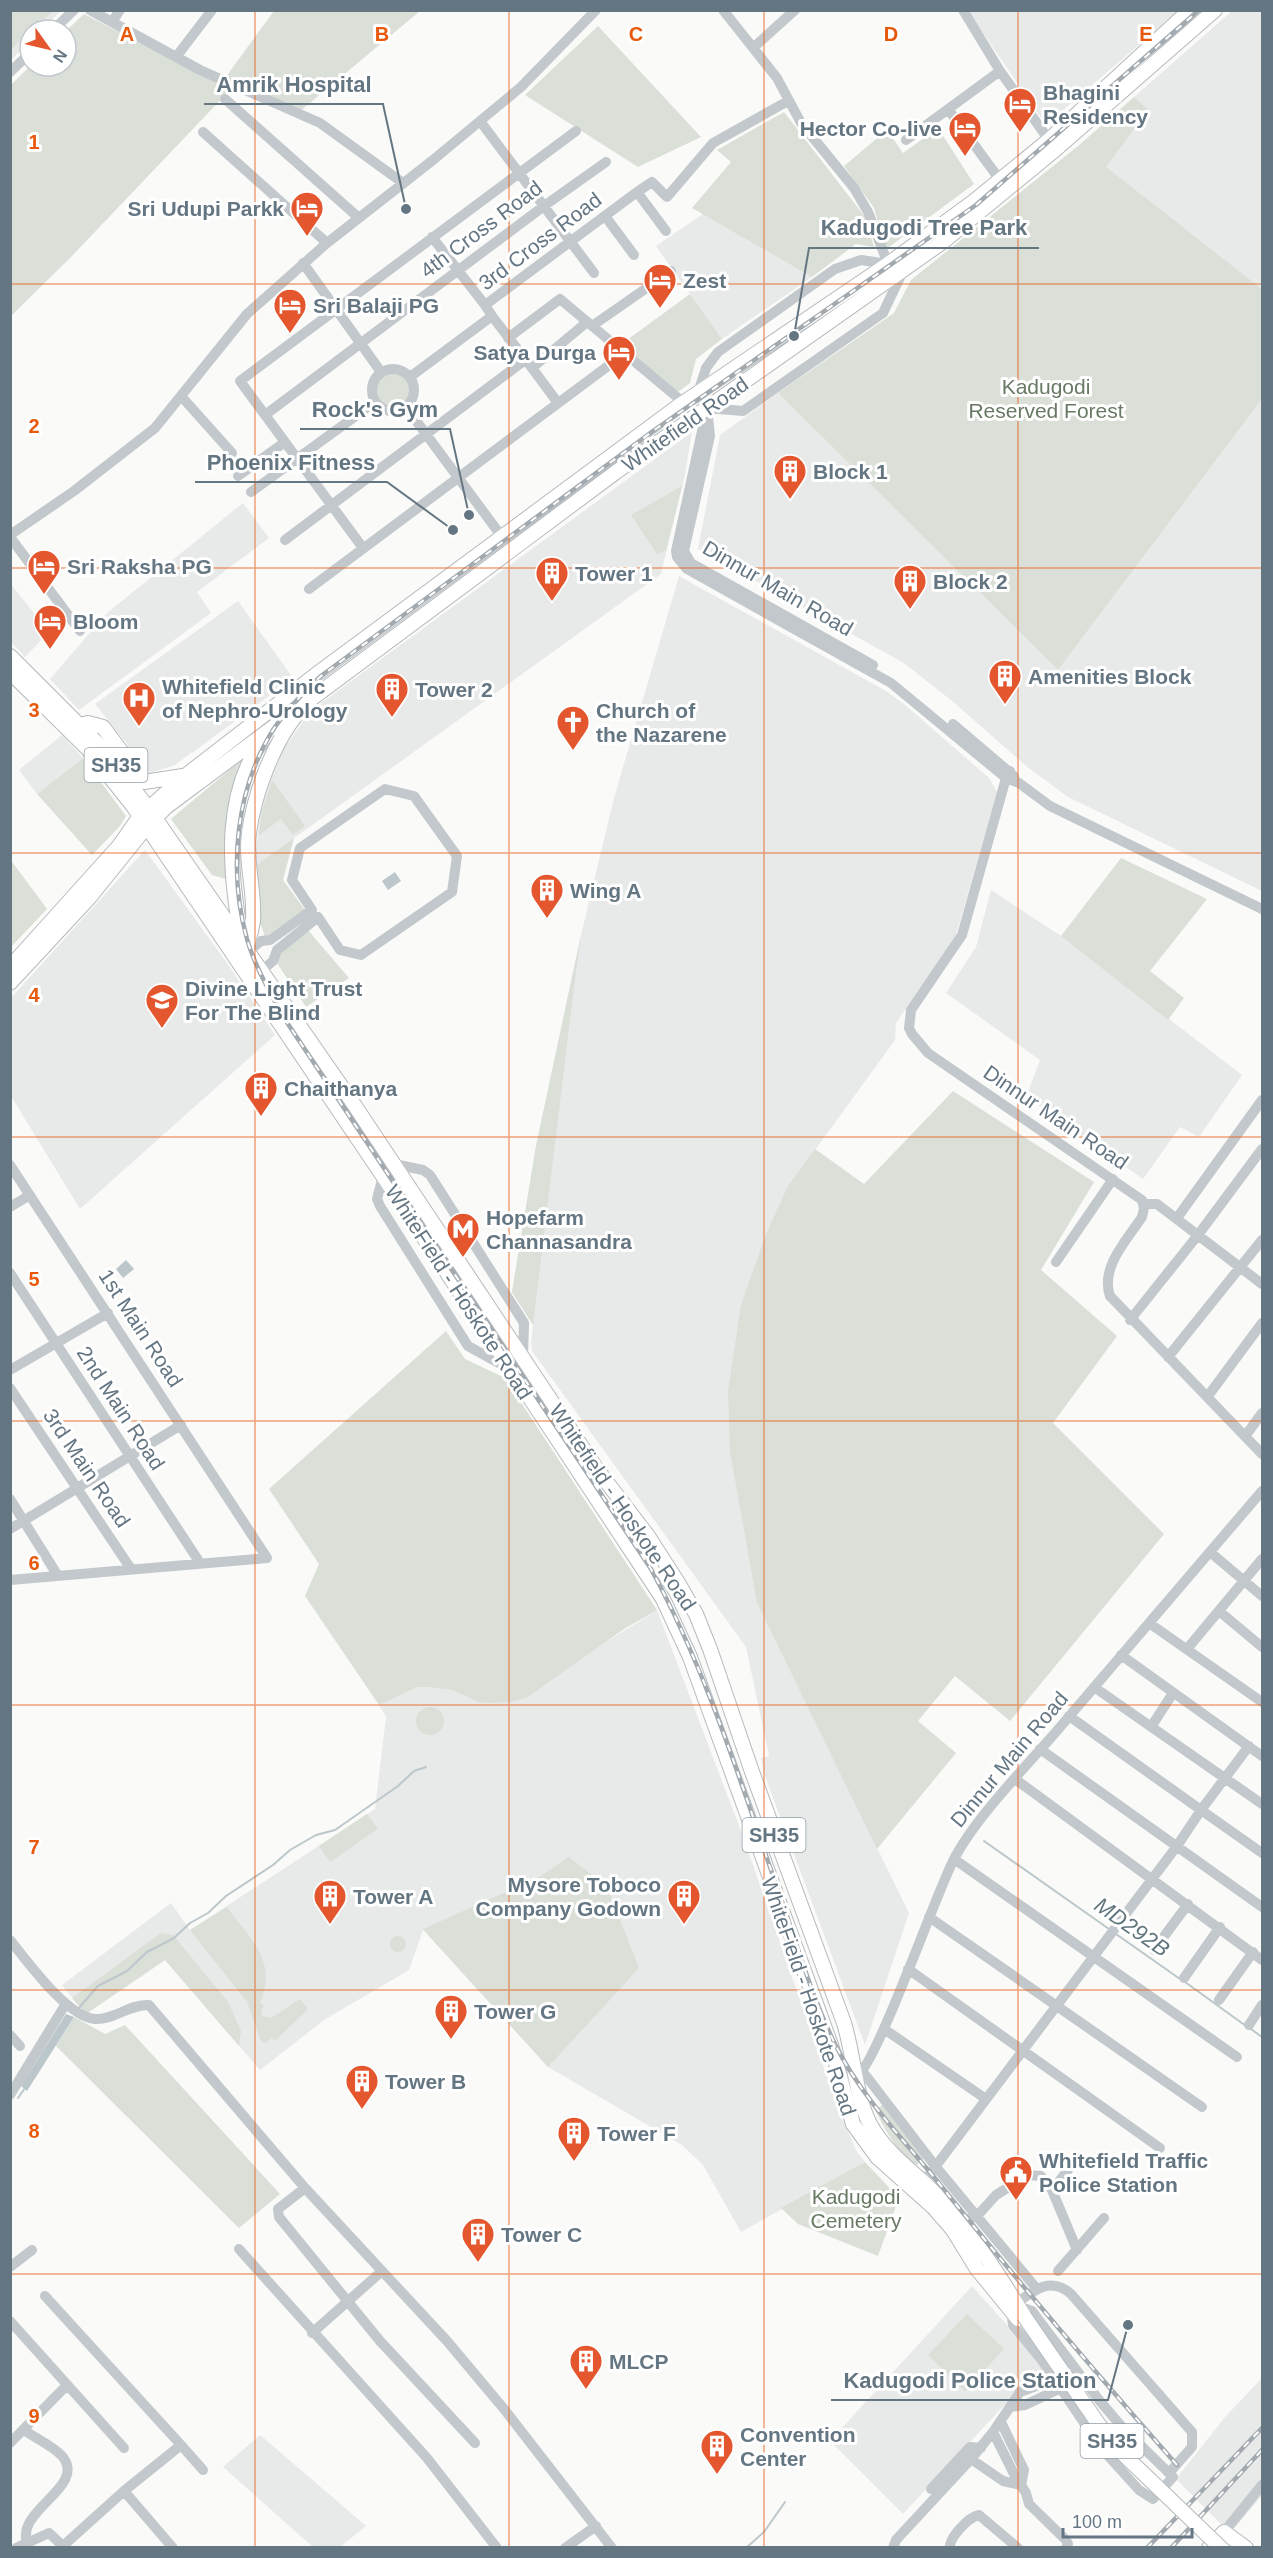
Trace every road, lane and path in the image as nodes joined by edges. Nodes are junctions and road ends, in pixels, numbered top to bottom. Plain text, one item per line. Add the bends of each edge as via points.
1 (90, 10) edge
2 (120, 10) edge
3 (212, 10) edge
4 (596, 10) edge
5 (723, 10) edge
6 (795, 10) edge
7 (963, 10) edge
8 (1190, 10) edge
9 (1215, 10) edge
10 (112, 22) junction
11 (753, 48) junction
12 (176, 57) junction
13 (1000, 71) junction
14 (225, 99) dead end
15 (788, 101) junction
16 (948, 109) junction
17 (480, 121) junction
18 (576, 131) dead end
19 (203, 132) dead end
20 (906, 140) dead end
21 (1049, 140) junction
22 (606, 162) dead end
23 (518, 172) junction
24 (1000, 180) junction
25 (403, 183) junction
26 (637, 192) junction
27 (544, 206) junction
28 (605, 216) junction
29 (359, 218) junction
30 (666, 231) dead end
31 (432, 237) junction
32 (570, 241) junction
33 (327, 243) junction
34 (634, 255) dead end
35 (303, 263) junction
36 (888, 264) junction
37 (458, 270) junction
38 (903, 270) junction
39 (670, 271) dead end
40 (594, 273) dead end
41 (485, 305) junction
42 (336, 309) junction
43 (492, 316) junction
44 (590, 324) junction
45 (508, 338) junction
46 (360, 343) junction
47 (612, 363) dead end
48 (528, 364) junction
49 (381, 372) junction
50 (410, 377) junction
51 (698, 393) junction
52 (181, 396) junction
53 (375, 402) junction
54 (558, 403) junction
55 (684, 403) junction
56 (406, 407) junction
57 (707, 408) junction
58 (265, 415) junction
59 (426, 435) junction
60 (285, 442) junction
61 (232, 453) dead end
62 (296, 458) junction
63 (238, 476) dead end
64 (458, 477) junction
65 (251, 492) dead end
66 (332, 506) junction
67 (10, 536) edge
68 (502, 537) junction
69 (285, 540) dead end
70 (363, 548) junction
71 (309, 589) dead end
72 (398, 615) junction
73 (381, 627) junction
74 (406, 627) junction
75 (80, 631) dead end
76 (390, 639) junction
77 (10, 656) edge
78 (10, 672) edge
79 (312, 697) junction
80 (80, 725) junction
81 (273, 726) junction
82 (1008, 775) junction
83 (185, 776) junction
84 (147, 817) junction
85 (1263, 909) edge
86 (315, 914) junction
87 (270, 940) junction
88 (246, 946) junction
89 (277, 950) junction
90 (10, 967) edge
91 (261, 971) junction
92 (10, 983) edge
93 (1263, 1100) edge
94 (1263, 1149) edge
95 (394, 1164) junction
96 (10, 1165) edge
97 (383, 1176) junction
98 (1113, 1179) junction
99 (30, 1195) junction
100 (1144, 1204) junction
101 (10, 1207) edge
102 (1177, 1218) junction
103 (1198, 1235) junction
104 (1263, 1240) edge
105 (1056, 1262) dead end
106 (1241, 1268) junction
107 (10, 1273) edge
108 (1263, 1284) edge
109 (108, 1313) junction
110 (1130, 1320) junction
111 (1263, 1323) edge
112 (56, 1343) junction
113 (1168, 1357) junction
114 (524, 1359) junction
115 (510, 1369) junction
116 (10, 1370) edge
117 (10, 1388) edge
118 (1208, 1396) junction
119 (1263, 1413) edge
120 (181, 1425) junction
121 (1246, 1435) junction
122 (1263, 1454) edge
123 (129, 1456) junction
124 (77, 1488) junction
125 (1263, 1491) edge
126 (10, 1499) edge
127 (24, 1521) junction
128 (10, 1529) edge
129 (1210, 1552) junction
130 (1263, 1559) edge
131 (200, 1563) junction
132 (131, 1569) junction
133 (58, 1576) junction
134 (10, 1580) edge
135 (1245, 1580) junction
136 (1263, 1596) edge
137 (1219, 1611) junction
138 (696, 1614) junction
139 (675, 1622) junction
140 (1149, 1623) junction
141 (1263, 1647) edge
142 (1186, 1649) junction
143 (1121, 1655) junction
144 (1094, 1687) junction
145 (1173, 1694) junction
146 (1263, 1702) edge
147 (1069, 1716) junction
148 (1151, 1726) junction
149 (1249, 1746) junction
150 (1041, 1749) junction
151 (1263, 1756) edge
152 (1225, 1778) junction
153 (1015, 1779) junction
154 (1263, 1804) edge
155 (1201, 1810) junction
156 (772, 1830) junction
157 (753, 1835) junction
158 (1177, 1846) junction
159 (1263, 1853) edge
160 (954, 1859) junction
161 (1152, 1878) junction
162 (1188, 1904) junction
163 (1263, 1907) edge
164 (929, 1917) junction
165 (1220, 1927) junction
166 (11, 1943) edge
167 (1154, 1950) dead end
168 (1253, 1952) junction
169 (1094, 1956) junction
170 (1263, 1960) edge
171 (908, 1969) junction
172 (1184, 1978) dead end
173 (1219, 2000) dead end
174 (1057, 2005) junction
175 (1263, 2005) edge
176 (71, 2008) junction
177 (1249, 2025) dead end
178 (884, 2029) junction
179 (10, 2035) edge
180 (20, 2046) dead end
181 (1023, 2050) junction
182 (1237, 2057) dead end
183 (860, 2074) junction
184 (841, 2078) junction
185 (10, 2095) edge
186 (986, 2098) junction
187 (1202, 2107) dead end
188 (1160, 2148) dead end
189 (936, 2167) junction
190 (1068, 2170) dead end
191 (920, 2187) junction
192 (305, 2188) junction
193 (1052, 2190) junction
194 (977, 2217) junction
195 (1104, 2218) dead end
196 (960, 2222) junction
197 (240, 2249) dead end
198 (32, 2250) dead end
199 (1077, 2250) junction
200 (10, 2267) edge
201 (382, 2271) junction
202 (1058, 2271) dead end
203 (1036, 2288) junction
204 (45, 2296) dead end
205 (349, 2302) junction
206 (1018, 2311) junction
207 (10, 2321) edge
208 (312, 2333) junction
209 (1058, 2383) junction
210 (67, 2385) junction
211 (1001, 2422) junction
212 (24, 2430) junction
213 (993, 2432) junction
214 (10, 2443) edge
215 (475, 2443) dead end
216 (181, 2445) junction
217 (124, 2448) dead end
218 (981, 2448) junction
219 (971, 2459) junction
220 (203, 2470) dead end
221 (1168, 2473) junction
222 (1018, 2481) junction
223 (1263, 2485) edge
224 (931, 2488) dead end
225 (124, 2491) junction
226 (596, 2526) junction
227 (1224, 2532) junction
228 (27, 2542) junction
229 (16, 2547) edge
230 (173, 2547) edge
231 (497, 2547) edge
232 (565, 2547) edge
233 (612, 2547) edge
234 (893, 2547) edge
235 (950, 2547) edge
236 (1018, 2547) edge
237 (1066, 2547) edge
238 (1209, 2547) edge
239 (1221, 2547) edge
240 (1246, 2547) edge

1 - 10 street
2 - 10 street
3 - 12 street
4 - 17 street via 521,87
5 - 11 street
6 - 11 street
7 - 13 street
8 - 21 main road, Whitefield Road
9 - 38 main road, Whitefield Road via 1009,190
10 - 12 street
11 - 15 street via 777,78
12 - 25 street via 320,123
13 - 16 street
13 - 21 street
14 - 29 street
15 - 26 street, 3rd Cross Road via 712,143 667,197 652,182
15 - 36 street via 854,188
16 - 20 street
16 - 24 street
17 - 23 street
17 - 25 street
18 - 23 street
19 - 33 street
21 - 24 main road, Whitefield Road
22 - 27 street, 4th Cross Road
23 - 27 street
23 - 31 street
24 - 36 main road, Whitefield Road
25 - 29 street
26 - 28 street, 3rd Cross Road
26 - 30 street
27 - 32 street
27 - 37 street, 4th Cross Road
28 - 32 street, 3rd Cross Road
28 - 34 street
29 - 33 street
31 - 37 street
31 - 42 street
32 - 40 street
32 - 41 street, 3rd Cross Road
33 - 35 street
35 - 42 street
35 - 52 street via 248,314
36 - 51 main road, Whitefield Road
36 - 51 street via 861,260 835,269 718,352 706,368
37 - 41 street
37 - 46 street, 4th Cross Road
38 - 57 main road, Whitefield Road
38 - 57 street via 883,313 743,411
39 - 44 street
41 - 43 street, 3rd Cross Road
42 - 46 street
42 - 58 street via 240,381
43 - 45 street
43 - 50 street, 3rd Cross Road
44 - 45 street via 560,299
44 - 48 street
44 - 55 street
45 - 48 street
46 - 49 street
46 - 58 street, 4th Cross Road
47 - 54 street
48 - 54 street
48 - 59 street
49 - 50 street via 397,368
49 - 53 street via 372,384
50 - 56 street via 414,392
51 - 55 main road, Whitefield Road
51 - 57 street
52 - 61 street
52 - 67 street via 155,428
53 - 56 street via 388,411
53 - 62 street
54 - 64 street
55 - 68 main road, Whitefield Road
56 - 59 street
57 - 74 main road, Whitefield Road
57 - 82 street, Dinnur Main Road via 710,436 685,545 687,559 894,677
58 - 60 street
59 - 64 street
59 - 66 street
60 - 62 street
60 - 63 street
62 - 65 street
62 - 66 street
64 - 68 street
64 - 70 street
66 - 69 street
66 - 70 street
67 - 75 street
68 - 72 main road, Whitefield Road
70 - 71 street
72 - 73 main road, Whitefield Road
72 - 74 main road
73 - 76 main road
73 - 83 main road, Whitefield Road
74 - 76 main road, Whitefield Road
76 - 79 main road, Whitefield Road
77 - 80 main road, SH35
78 - 84 main road, SH35 via 87,748
79 - 81 main road, Whitefield Road
79 - 88 main road via 287,726 269,761 249,832 253,920
80 - 83 main road via 96,723 104,727 144,782
80 - 84 main road, SH35 via 104,750
81 - 84 main road, Whitefield Road
81 - 88 main road via 253,756 233,822 233,886
82 - 85 street, Dinnur Main Road via 1067,816
82 - 98 street, Dinnur Main Road via 962,935 911,1010 909,1028 928,1053
83 - 84 main road, Whitefield Road
84 - 88 main road, Whitefield - Hoskote Road / SH35
84 - 90 main road
84 - 92 main road via 89,898
84 - 97 main road, WhiteField - Hoskote Road / SH35
86 - 86 street via 292,880 300,848 385,789 414,796 457,856 452,892 361,955 340,950
86 - 87 street
86 - 89 street
87 - 88 street
87 - 89 street
88 - 91 main road, Whitefield - Hoskote Road / SH35
89 - 91 street via 273,961
91 - 95 main road, Whitefield - Hoskote Road / SH35
93 - 102 street
94 - 103 street
95 - 114 main road, Whitefield - Hoskote Road / SH35
95 - 114 street via 430,1175 524,1323
96 - 99 street, 1st Main Road
97 - 115 main road, WhiteField - Hoskote Road / SH35
97 - 115 street via 377,1199 380,1206 468,1346
98 - 100 street, Dinnur Main Road
98 - 105 street
99 - 101 street
99 - 109 street, 1st Main Road
100 - 102 street via 1157,1204
100 - 110 street via 1142,1217 1111,1264 1107,1277 1110,1296
102 - 103 street
103 - 106 street
103 - 110 street
104 - 106 street
106 - 108 street
106 - 113 street
107 - 112 street, 2nd Main Road
109 - 112 street
109 - 120 street, 1st Main Road
110 - 113 street
111 - 118 street
112 - 116 street
112 - 123 street, 2nd Main Road
113 - 118 street
114 - 138 main road, Whitefield - Hoskote Road / SH35 via 596,1468 648,1536
115 - 139 main road, WhiteField - Hoskote Road / SH35
117 - 124 street, 3rd Main Road
118 - 121 street
119 - 121 street
120 - 123 street
120 - 131 street, 1st Main Road via 267,1558
121 - 122 street
123 - 124 street
123 - 131 street, 2nd Main Road
124 - 127 street
124 - 132 street, 3rd Main Road
125 - 129 street, Dinnur Main Road
126 - 127 street
127 - 128 street
127 - 133 street
129 - 135 street
129 - 140 street, Dinnur Main Road
130 - 135 street
131 - 132 street
132 - 133 street
133 - 134 street
135 - 136 street
135 - 137 street
137 - 141 street
137 - 142 street
138 - 139 main road
138 - 156 main road, Whitefield - Hoskote Road / SH35
139 - 157 main road, WhiteField - Hoskote Road / SH35
140 - 142 street
140 - 143 street, Dinnur Main Road
142 - 146 street
143 - 144 street, Dinnur Main Road
143 - 145 street
144 - 147 street, Dinnur Main Road
144 - 148 street
145 - 148 street
145 - 149 street
147 - 150 street, Dinnur Main Road
147 - 155 street
148 - 152 street
149 - 151 street
149 - 152 street
150 - 153 street, Dinnur Main Road
150 - 158 street
152 - 154 street
152 - 155 street
153 - 160 street, Dinnur Main Road
153 - 161 street
155 - 158 street
155 - 159 street
156 - 157 main road
156 - 183 main road, Whitefield - Hoskote Road / SH35
157 - 184 main road, WhiteField - Hoskote Road / SH35
158 - 161 street
158 - 163 street
160 - 164 street, Dinnur Main Road
160 - 169 street
161 - 162 street
161 - 169 street
162 - 165 street
162 - 167 street
164 - 171 street, Dinnur Main Road
164 - 174 street
165 - 168 street
165 - 172 street
166 - 176 street
168 - 170 street
168 - 173 street
169 - 174 street
169 - 182 street
171 - 178 street, Dinnur Main Road
171 - 181 street
174 - 181 street
174 - 187 street
175 - 177 street
176 - 185 street
176 - 192 street via 96,2019 138,2004 149,2005
178 - 183 street, Dinnur Main Road
178 - 186 street
179 - 180 street
181 - 186 street
181 - 188 street
183 - 184 street
183 - 189 street
183 - 191 main road, Whitefield - Hoskote Road / SH35 via 860,2098 874,2130
184 - 191 main road, WhiteField - Hoskote Road / SH35 via 849,2114 859,2133 877,2157
186 - 189 street
189 - 191 street
189 - 194 street
190 - 193 street
191 - 196 main road, Whitefield - Hoskote Road / SH35
191 - 206 main road, WhiteField - Hoskote Road / SH35 via 977,2269
192 - 201 street
192 - 205 street via 279,2209 279,2217
193 - 194 street via 1041,2176 1028,2175 996,2195
193 - 199 street
194 - 196 street
194 - 203 street
195 - 199 street
196 - 206 main road, Whitefield - Hoskote Road / SH35
197 - 208 street
198 - 200 street
199 - 202 street
201 - 205 street
201 - 226 street via 447,2341
203 - 206 street
203 - 221 street via 1054,2285 1071,2294 1192,2432 1192,2447
204 - 216 street
205 - 208 street
205 - 215 street
206 - 209 street via 1013,2325
206 - 221 street via 1032,2311 1099,2400
206 - 238 main road, SH35 via 1102,2440
206 - 239 main road, SH35, bridge via 1106,2435
207 - 210 street
208 - 231 street via 427,2458
209 - 211 street via 1025,2404 1010,2406
209 - 221 street via 1101,2448 1139,2490 1153,2499 1173,2477
210 - 212 street
210 - 217 street
211 - 213 street
211 - 222 street via 1024,2470
212 - 214 street
212 - 228 street via 61,2454 69,2473 28,2525
213 - 218 street
213 - 222 street
216 - 220 street
216 - 225 street
218 - 219 street
218 - 224 street via 970,2447
219 - 222 street via 1003,2481
219 - 234 street
222 - 237 street via 1029,2504 1066,2540
223 - 227 street
225 - 228 street via 63,2546 49,2533
225 - 230 street
226 - 232 street
226 - 233 street
227 - 238 main road
227 - 240 main road
228 - 229 street
235 - 236 street via 952,2539 970,2519 979,2515

